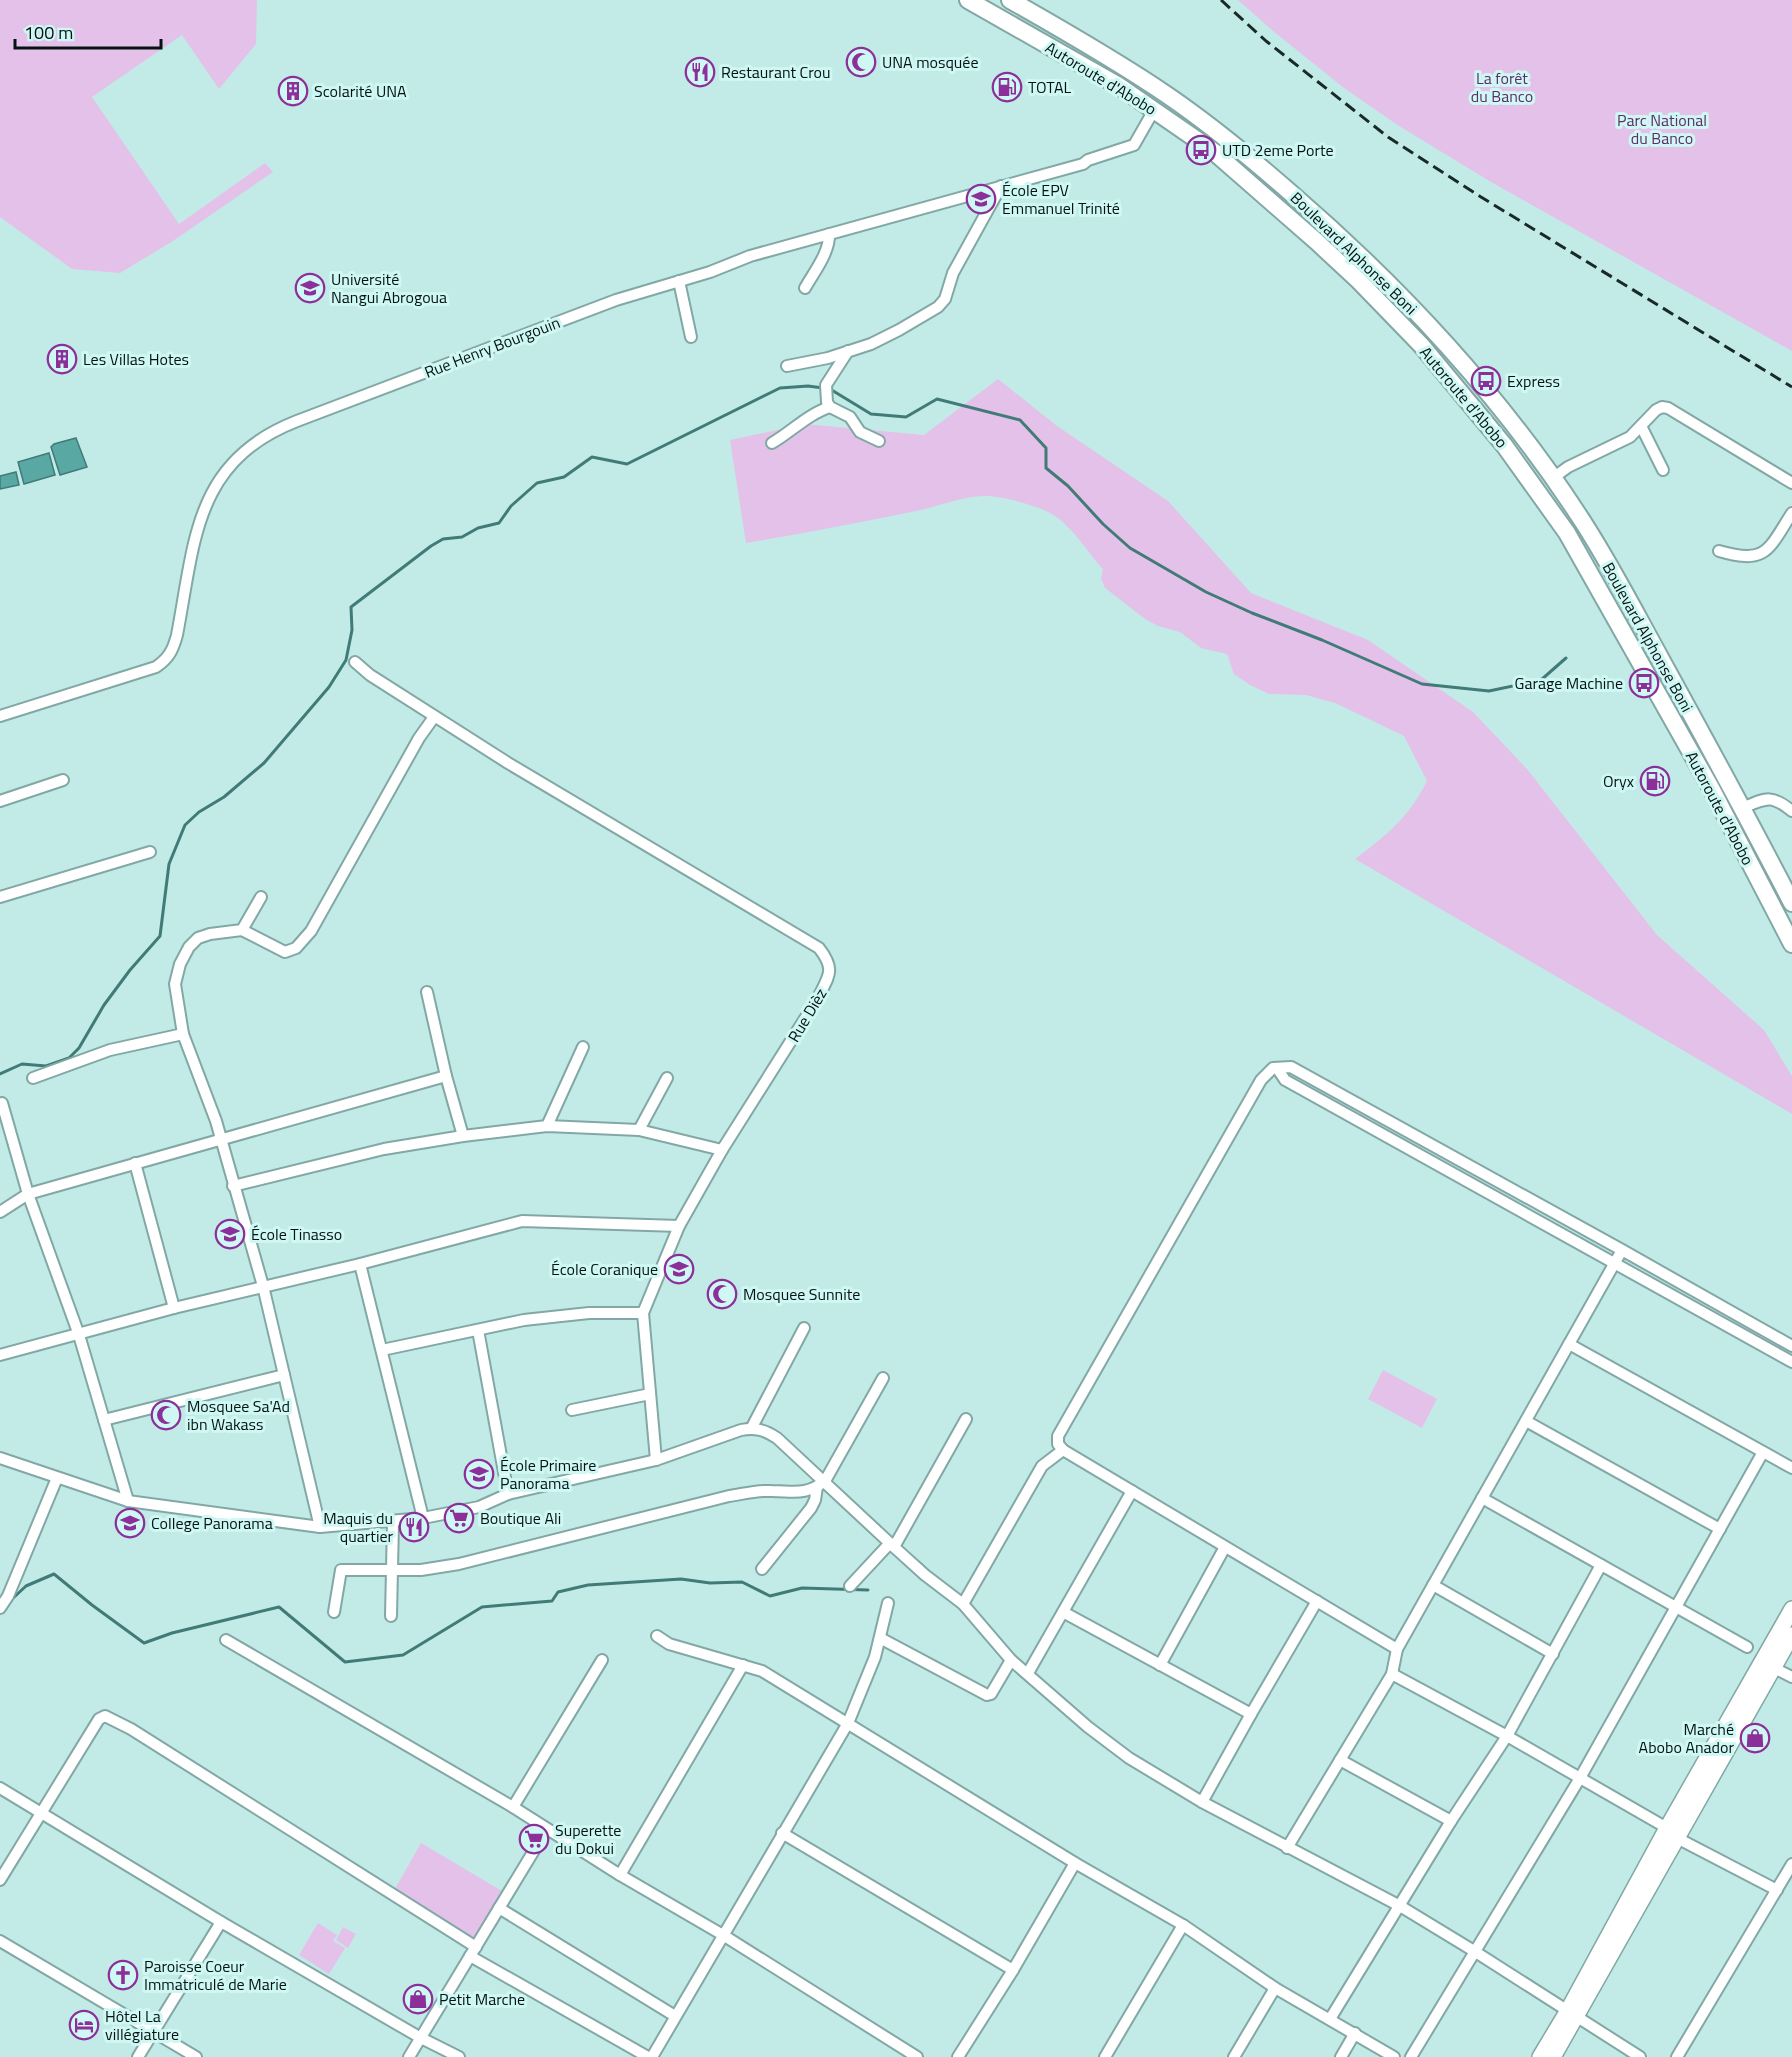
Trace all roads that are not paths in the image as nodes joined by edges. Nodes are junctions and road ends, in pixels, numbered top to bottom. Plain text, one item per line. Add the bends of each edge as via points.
1 (968, 0) edge
2 (1010, 0) edge
3 (1154, 110) junction
4 (1001, 186) junction
5 (829, 234) junction
6 (679, 281) junction
7 (805, 288) dead end
8 (690, 337) dead end
9 (848, 351) junction
10 (787, 366) dead end
11 (828, 405) junction
12 (1641, 426) junction
13 (879, 441) dead end
14 (772, 443) dead end
15 (1663, 470) dead end
16 (1553, 478) junction
17 (1792, 483) edge
18 (1792, 513) edge
19 (1719, 551) dead end
20 (355, 662) dead end
21 (0, 716) edge
22 (434, 717) junction
23 (63, 780) dead end
24 (0, 801) edge
25 (1742, 808) junction
26 (1792, 811) edge
27 (150, 852) dead end
28 (0, 897) edge
29 (261, 897) dead end
30 (1792, 903) edge
31 (242, 930) junction
32 (1792, 944) edge
33 (427, 992) dead end
34 (183, 1034) junction
35 (583, 1047) dead end
36 (1277, 1068) junction
37 (446, 1076) junction
38 (33, 1078) dead end
39 (667, 1078) dead end
40 (2, 1103) dead end
41 (547, 1125) junction
42 (639, 1130) junction
43 (463, 1136) junction
44 (221, 1139) junction
45 (722, 1150) junction
46 (135, 1163) junction
47 (233, 1186) junction
48 (28, 1194) junction
49 (0, 1212) edge
50 (679, 1226) junction
51 (1622, 1250) junction
52 (360, 1264) junction
53 (1614, 1264) junction
54 (263, 1286) junction
55 (174, 1308) junction
56 (643, 1313) junction
57 (804, 1328) dead end
58 (478, 1330) junction
59 (79, 1335) junction
60 (1569, 1344) junction
61 (1792, 1346) edge
62 (382, 1350) junction
63 (0, 1355) edge
64 (1792, 1362) edge
65 (284, 1375) junction
66 (883, 1378) dead end
67 (650, 1394) junction
68 (572, 1410) dead end
69 (966, 1419) dead end
70 (104, 1420) junction
71 (1526, 1421) junction
72 (752, 1427) junction
73 (1063, 1450) junction
74 (1763, 1452) junction
75 (1, 1456) edge
76 (656, 1460) junction
77 (1792, 1468) edge
78 (57, 1478) junction
79 (821, 1484) junction
80 (1132, 1491) junction
81 (508, 1494) junction
82 (1482, 1498) junction
83 (128, 1501) junction
84 (423, 1518) junction
85 (393, 1522) junction
86 (320, 1527) junction
87 (1720, 1529) junction
88 (892, 1545) junction
89 (1225, 1547) junction
90 (1601, 1565) junction
91 (762, 1569) dead end
92 (393, 1572) junction
93 (1433, 1585) junction
94 (850, 1586) dead end
95 (1317, 1601) junction
96 (888, 1603) dead end
97 (963, 1604) junction
98 (1677, 1607) junction
99 (0, 1608) edge
100 (1792, 1609) edge
101 (334, 1612) dead end
102 (1063, 1612) junction
103 (391, 1616) dead end
104 (1792, 1635) edge
105 (657, 1636) dead end
106 (880, 1638) junction
107 (226, 1640) dead end
108 (1747, 1647) dead end
109 (1397, 1649) junction
110 (1553, 1654) junction
111 (602, 1660) dead end
112 (1011, 1660) junction
113 (743, 1665) junction
114 (1160, 1665) junction
115 (1774, 1668) junction
116 (1028, 1673) junction
117 (1392, 1674) junction
118 (1792, 1677) edge
119 (1251, 1714) junction
120 (848, 1723) junction
121 (1507, 1736) junction
122 (1340, 1760) junction
123 (1580, 1778) junction
124 (0, 1788) edge
125 (1202, 1802) junction
126 (513, 1808) junction
127 (41, 1812) junction
128 (1450, 1821) junction
129 (547, 1829) junction
130 (782, 1833) junction
131 (1672, 1833) junction
132 (1287, 1848) junction
133 (1075, 1863) junction
134 (1792, 1864) edge
135 (620, 1875) junction
136 (0, 1880) edge
137 (1777, 1890) junction
138 (1400, 1906) junction
139 (499, 1908) junction
140 (221, 1922) junction
141 (1183, 1925) junction
142 (723, 1935) junction
143 (0, 1941) edge
144 (473, 1951) junction
145 (1474, 1951) junction
146 (1013, 1970) junction
147 (1275, 1988) junction
148 (1572, 2015) junction
149 (675, 2016) junction
150 (1330, 2019) junction
151 (153, 2031) junction
152 (1355, 2033) junction
153 (421, 2038) junction
154 (138, 2057) edge
155 (196, 2057) edge
156 (410, 2057) edge
157 (459, 2057) edge
158 (650, 2057) edge
159 (917, 2057) edge
160 (958, 2057) edge
161 (1105, 2057) edge
162 (1234, 2057) edge
163 (1341, 2057) edge
164 (1394, 2057) edge
165 (1411, 2057) edge
166 (1540, 2057) edge
167 (1553, 2057) edge
168 (1640, 2057) edge
169 (1677, 2057) edge

1 - 3 main road, Autoroute d'Abobo
2 - 16 main road, Boulevard Alphonse Boni via 1167,95 1246,154 1327,225 1453,352 1514,424
3 - 4 street, Rue Henry Bourgouin via 1134,145 1083,164
3 - 32 main road, Autoroute d'Abobo via 1213,151 1359,281 1422,346 1504,445 1594,578
4 - 5 street, Rue Henry Bourgouin
4 - 9 street via 952,273 939,307 899,330
5 - 6 street, Rue Henry Bourgouin
5 - 7 street via 830,241
6 - 8 street
6 - 21 street, Rue Henry Bourgouin via 594,308 364,395 286,426 255,443 218,480 203,508 177,635 166,660 156,667
9 - 10 street
9 - 11 street via 826,386
11 - 13 street via 850,417 860,432
11 - 14 street
12 - 15 street
12 - 16 street via 1630,437
12 - 17 street via 1656,410 1668,408
16 - 25 main road, Boulevard Alphonse Boni via 1612,570
18 - 19 street via 1767,551 1755,557
20 - 22 street
22 - 31 street via 311,931 296,948 285,952
22 - 45 street, Rue Dièz via 819,948 829,962 829,976 818,998
23 - 24 street
25 - 26 street via 1773,798
25 - 30 main road, Boulevard Alphonse Boni
27 - 28 street
29 - 31 street
31 - 34 street via 210,934 189,947 175,984
33 - 37 street
34 - 38 street via 110,1050
34 - 44 street
35 - 41 street
36 - 51 street via 1291,1067
36 - 53 street via 1285,1080
36 - 73 street via 1261,1080 1058,1436
37 - 43 street
37 - 44 street
39 - 42 street
40 - 48 street
41 - 42 street
41 - 43 street
42 - 45 street
43 - 47 street via 384,1149
44 - 46 street
44 - 47 street
45 - 50 street, Rue Dièz
46 - 48 street
46 - 55 street
47 - 54 street
48 - 49 street
48 - 59 street
50 - 52 street via 522,1221
50 - 56 street, Rue Dièz
51 - 53 street
51 - 61 street
52 - 54 street
52 - 62 street
53 - 60 street
53 - 64 street
54 - 55 street
54 - 65 street
55 - 59 street
56 - 58 street via 557,1316
56 - 67 street, Rue Dièz
57 - 72 street
58 - 62 street
58 - 81 street
59 - 63 street
59 - 70 street
60 - 71 street
60 - 74 street
62 - 84 street
65 - 70 street
65 - 86 street
66 - 79 street
67 - 68 street
67 - 76 street, Rue Dièz
69 - 88 street
70 - 83 street
71 - 82 street
71 - 87 street
72 - 76 street
72 - 79 street via 777,1438
73 - 80 street
73 - 97 street via 1042,1466
74 - 77 street
74 - 87 street
75 - 78 street
76 - 81 street
78 - 83 street
78 - 99 street
79 - 88 street
79 - 91 street via 811,1508
79 - 92 street via 793,1493 758,1491 729,1496 459,1564
80 - 89 street
80 - 102 street
81 - 84 street via 478,1507
82 - 90 street
82 - 93 street
83 - 86 street
84 - 85 street
85 - 86 street
85 - 92 street
87 - 98 street
88 - 94 street
88 - 97 street
89 - 95 street
89 - 114 street
90 - 98 street
90 - 110 street
92 - 101 street via 341,1570
92 - 103 street
93 - 109 street
93 - 110 street
95 - 109 street
95 - 119 street
96 - 106 street
97 - 112 street
98 - 108 street
98 - 123 street
100 - 131 main road
102 - 114 street
102 - 116 street
104 - 115 main road
105 - 113 street via 669,1644
106 - 112 street via 987,1695
106 - 120 street
107 - 126 street
109 - 117 street
110 - 121 street
111 - 126 street
112 - 116 street
113 - 120 street via 762,1671
113 - 135 street
114 - 119 street
115 - 118 street
115 - 131 main road
116 - 125 street via 1112,1745
117 - 121 street
117 - 122 street
119 - 125 street
120 - 130 street
120 - 133 street
121 - 123 street
121 - 128 street
122 - 128 street
122 - 132 street
123 - 131 street
123 - 145 street
124 - 127 street
125 - 132 street
126 - 129 street
127 - 136 street
127 - 140 street
127 - 144 street via 99,1719 108,1716
128 - 138 street
129 - 135 street
129 - 139 street
130 - 142 street
130 - 146 street
131 - 137 street
131 - 148 main road
132 - 138 street
133 - 141 street
133 - 146 street
134 - 137 street
135 - 142 street
137 - 169 street
138 - 145 street
138 - 150 street
139 - 144 street
139 - 149 street
140 - 151 street
140 - 153 street
141 - 147 street
141 - 161 street
142 - 149 street
142 - 159 street
143 - 151 street
144 - 153 street
144 - 158 street
145 - 148 street
145 - 165 street
146 - 160 street
147 - 150 street
147 - 162 street
148 - 166 main road
148 - 167 main road
148 - 168 street
149 - 158 street
150 - 152 street
151 - 154 street
151 - 155 street
152 - 163 street
152 - 164 street
153 - 156 street
153 - 157 street

